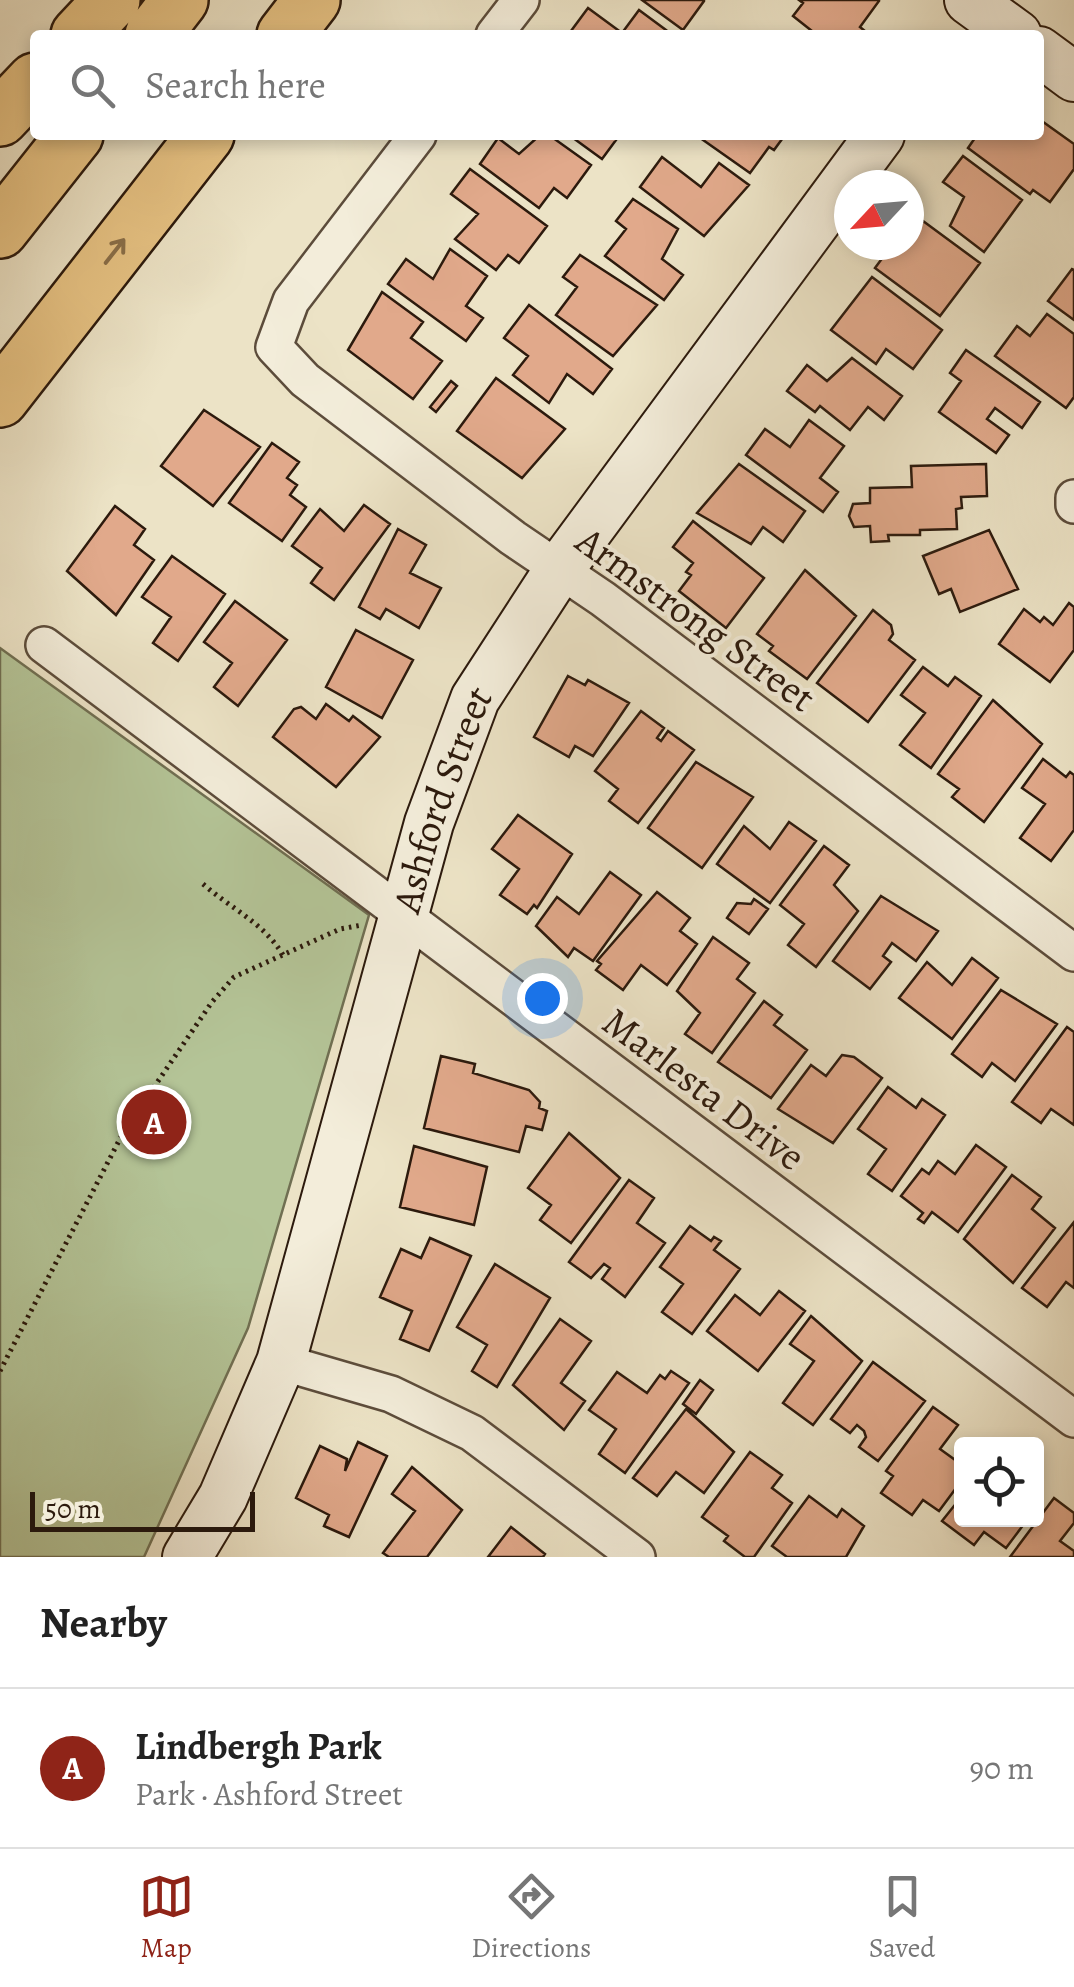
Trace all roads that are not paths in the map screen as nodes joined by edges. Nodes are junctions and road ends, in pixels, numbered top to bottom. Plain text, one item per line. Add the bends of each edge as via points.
1 (112, 0) edge
2 (180, 0) edge
3 (312, 0) edge
4 (521, 0) edge
5 (969, 10) edge
6 (84, 30) edge
7 (157, 30) edge
8 (288, 30) edge
9 (498, 30) edge
10 (1007, 30) edge
11 (1044, 55) edge
12 (1074, 77) edge
13 (30, 86) edge
14 (0, 118) edge
15 (70, 140) edge
16 (202, 140) edge
17 (414, 140) edge
18 (876, 140) edge
19 (0, 230) edge
20 (55, 328) junction
21 (0, 398) edge
22 (0, 418) edge
23 (558, 571) junction
24 (44, 645) dead end
25 (404, 917) junction
26 (1074, 953) edge
27 (281, 1362) junction
28 (1074, 1420) edge
29 (187, 1557) edge
30 (637, 1557) edge

1 - 6 highway
2 - 7 highway
3 - 8 highway
4 - 9 street
5 - 10 street
11 - 12 street
13 - 14 highway
15 - 19 highway
20 -> 16 highway
17 - 23 street, Armstrong Street via 291,301 274,347 305,380
18 - 23 street, Ashford Street
20 - 21 highway
20 - 22 highway
23 - 25 street, Ashford Street via 475,698 429,823
23 - 26 street, Armstrong Street
24 - 25 street, Marlesta Drive
25 - 27 street, Ashford Street
25 - 28 street, Marlesta Drive
27 - 29 street, Ashford Street via 223,1498
27 - 30 street via 391,1394 472,1433

